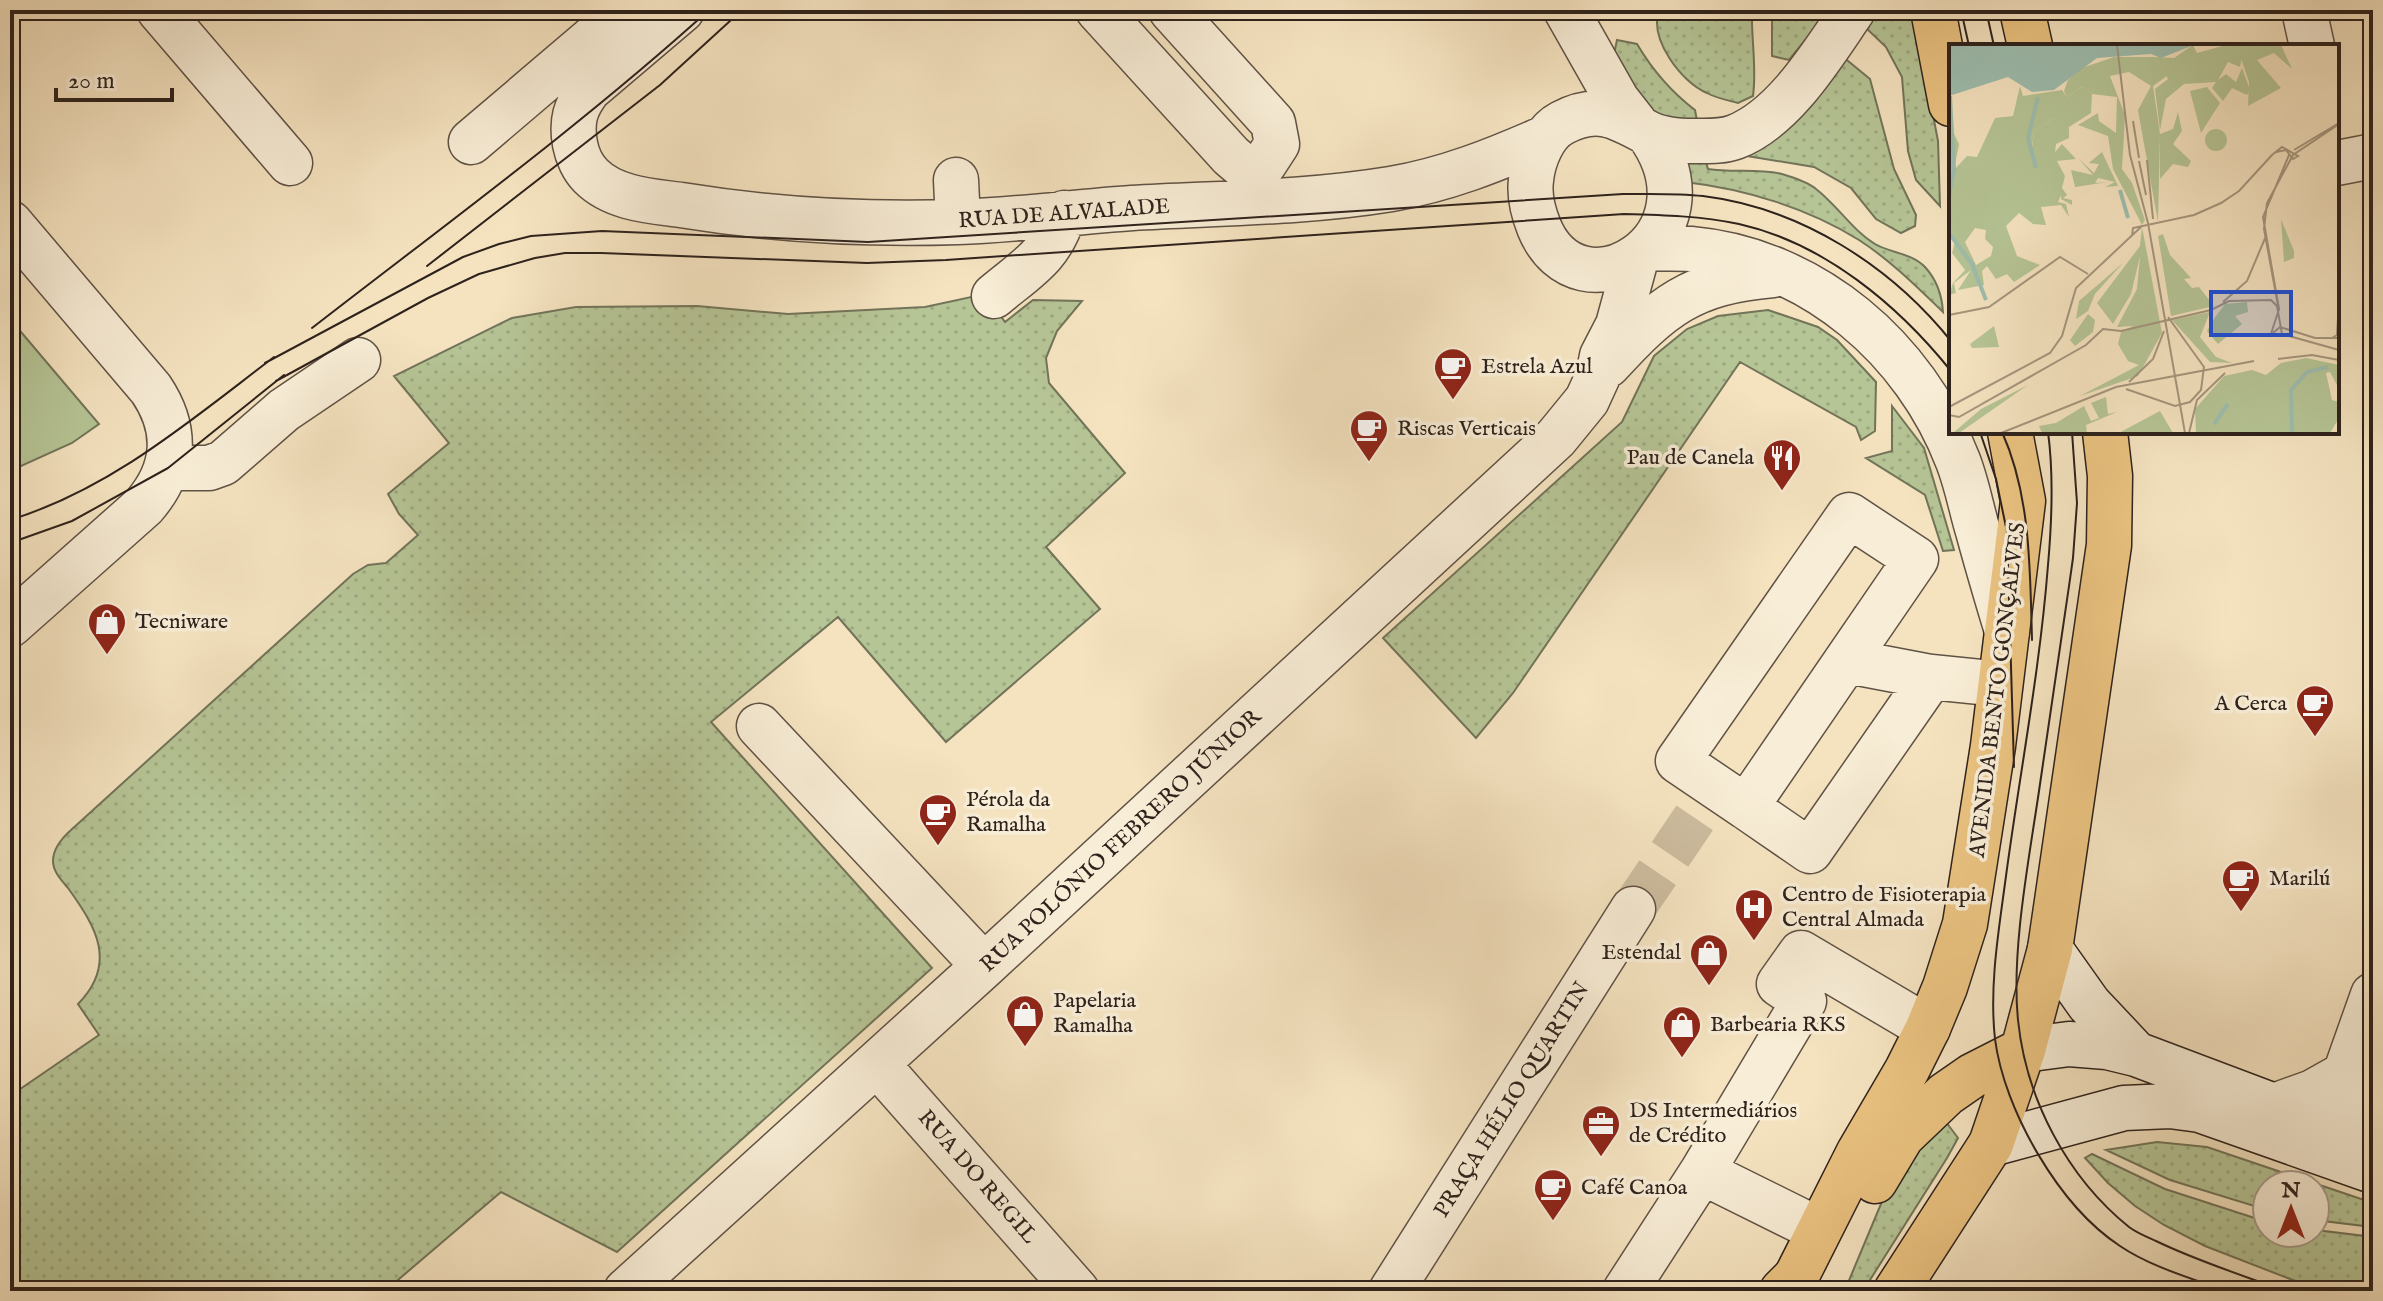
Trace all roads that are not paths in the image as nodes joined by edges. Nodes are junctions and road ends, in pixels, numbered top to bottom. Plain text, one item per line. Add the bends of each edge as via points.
1 (159, 10) edge
2 (626, 10) edge
3 (682, 10) edge
4 (1098, 10) edge
5 (1171, 10) edge
6 (1853, 10) edge
7 (1933, 10) edge
8 (2022, 10) edge
9 (2304, 10) edge
10 (1576, 15) edge
11 (2030, 44) edge
12 (2312, 44) edge
13 (1949, 94) edge
14 (1641, 128) junction
15 (1551, 132) junction
16 (471, 142) dead end
17 (2373, 156) edge
18 (290, 163) dead end
19 (2339, 163) edge
20 (1064, 213) junction
21 (10, 223) edge
22 (1642, 254) junction
23 (1565, 261) junction
24 (1788, 274) junction
25 (994, 296) dead end
26 (358, 360) dead end
27 (1600, 366) junction
28 (2010, 434) edge
29 (2105, 434) edge
30 (168, 468) junction
31 (10, 625) edge
32 (2007, 631) junction
33 (1847, 661) junction
34 (1931, 677) junction
35 (2000, 684) junction
36 (759, 726) dead end
37 (1719, 803) junction
38 (1633, 909) tunnel mouth
39 (2050, 949) junction
40 (984, 966) junction
41 (2373, 995) edge
42 (1928, 1028) junction
43 (2023, 1050) junction
44 (2136, 1054) junction
45 (877, 1064) junction
46 (2345, 1074) junction
47 (2274, 1106) junction
48 (2373, 1136) edge
49 (1991, 1144) junction
50 (2373, 1171) edge
51 (1702, 1172) junction
52 (1819, 1230) junction
53 (1797, 1288) edge
54 (626, 1291) edge
55 (1077, 1291) edge
56 (1391, 1291) edge
57 (1625, 1291) edge
58 (1896, 1291) edge

1 - 18 street
2 - 16 street
3 - 20 street, RUA DE ALVALADE via 579,102 573,127 577,152 591,177 608,188 631,197 746,216 822,222 957,201
4 - 5 street via 1250,172 1264,164 1277,144 1273,123
6 - 14 street via 1794,92 1737,137 1681,141
7 - 13 main road
8 - 11 main road
9 - 12 street
10 - 14 street via 1617,100
10 - 15 street via 1569,92
14 - 15 street via 1595,113
14 - 22 street via 1661,151 1672,193 1659,233
15 - 20 street, RUA DE ALVALADE via 1484,165 1390,189 1298,200
15 - 23 street via 1534,164 1531,200 1543,235
17 - 19 street
20 - 25 street via 1045,253
21 - 30 street via 160,403 167,420
22 - 23 street via 1603,270
22 - 24 street via 1692,249
22 - 27 street, RUA POLÓNIO FEBRERO JÚNIOR
23 - 27 street via 1588,294
24 - 27 street, RUA POLÓNIO FEBRERO JÚNIOR via 1719,283 1689,295 1656,315
24 - 32 street via 1829,296 1867,327 1906,369 1932,409 1958,459
26 - 30 street via 284,410 223,463
27 - 40 street, RUA POLÓNIO FEBRERO JÚNIOR via 1587,400 1556,438
28 - 32 main road, AVENIDA BENTO GONÇALVES via 2023,501
29 - 39 main road via 2109,545
30 - 31 street via 144,506
32 - 35 main road, AVENIDA BENTO GONÇALVES
33 - 34 street
33 - 37 street
33 - 37 street via 1916,559 1849,515 1678,761
34 - 35 street
34 - 37 street via 1810,851
35 - 42 main road, AVENIDA BENTO GONÇALVES via 1965,924
36 - 40 street
38 - 56 street, PRAÇA HÉLIO QUARTIN
39 - 43 main road
39 - 44 street via 2089,1004
40 - 45 street, RUA POLÓNIO FEBRERO JÚNIOR
41 - 46 street
42 - 51 street via 1801,953 1779,984 1804,1001
42 - 52 main road, AVENIDA BENTO GONÇALVES
43 - 44 street via 2069,1044
43 - 49 main road
43 - 53 main road via 1957,1085 1902,1136
44 - 47 street
45 - 54 street, RUA POLÓNIO FEBRERO JÚNIOR
45 - 55 street, RUA DO REGIL
46 - 47 street
46 - 48 street
47 - 48 street
49 - 50 street via 2124,1108 2170,1106 2200,1110
49 - 58 main road
51 - 52 street
51 - 57 street
52 - 53 main road, AVENIDA BENTO GONÇALVES

